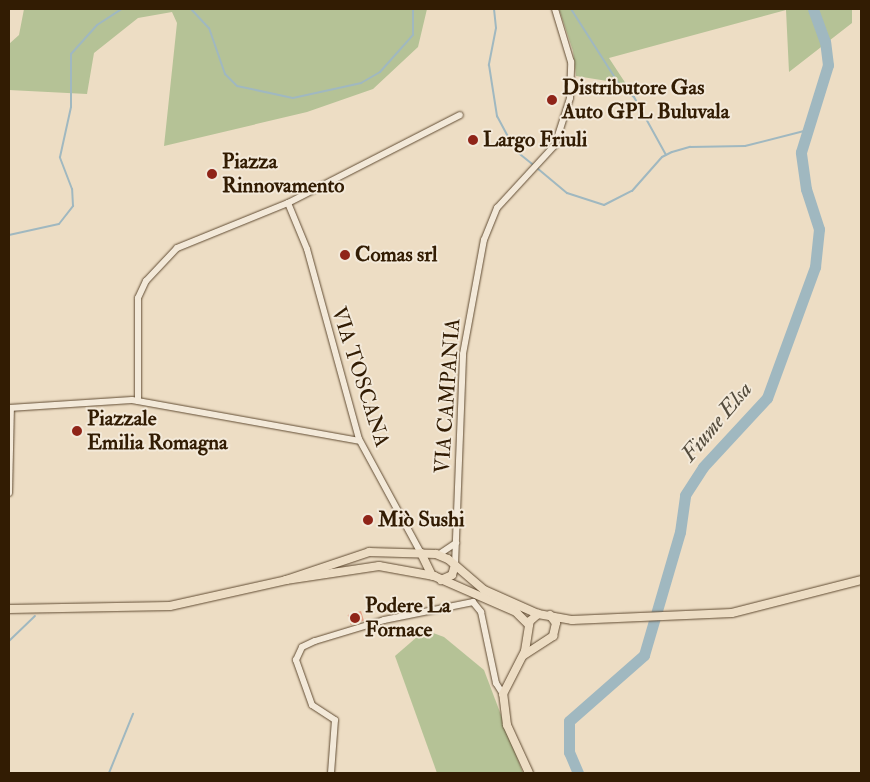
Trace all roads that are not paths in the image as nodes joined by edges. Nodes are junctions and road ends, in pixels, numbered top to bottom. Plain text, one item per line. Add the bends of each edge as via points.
1 (555, 9) edge
2 (460, 115) dead end
3 (288, 203) junction
4 (138, 401) junction
5 (10, 408) edge
6 (360, 441) junction
7 (9, 494) edge
8 (456, 543) junction
9 (421, 553) junction
10 (438, 555) junction
11 (454, 565) junction
12 (432, 576) junction
13 (286, 580) junction
14 (441, 580) junction
15 (861, 580) edge
16 (9, 609) edge
17 (538, 614) junction
18 (550, 615) junction
19 (582, 620) junction
20 (529, 628) junction
21 (555, 632) junction
22 (542, 640) junction
23 (523, 656) junction
24 (503, 694) junction
25 (331, 773) edge
26 (528, 773) edge

1 - 8 street, VIA CAMPANIA via 568,47 572,84 561,132 547,155 490,222 468,316
2 - 3 street
3 - 4 street via 180,246 139,295
3 - 6 street, VIA TOSCANA via 306,248
4 - 5 street
4 - 6 street
5 - 7 street
6 - 9 street, VIA TOSCANA
8 - 10 street
8 - 11 street, VIA CAMPANIA
9 - 10 main road
9 - 12 main road
9 - 13 main road via 365,553
10 - 11 main road
11 - 14 main road via 452,576
11 - 17 main road via 474,585
12 - 13 main road via 379,566
12 - 14 main road
13 - 16 main road via 170,606
14 - 20 main road via 516,612
15 - 19 main road via 758,608 709,616
17 - 18 main road
17 - 20 main road
18 - 19 main road
18 - 21 main road
19 - 21 main road
20 - 22 main road
20 - 23 main road
21 - 22 main road
22 - 23 main road
23 - 24 main road
24 - 25 street via 476,604 384,620 302,647 296,660 304,692 312,705 334,720
24 - 26 main road via 507,725

